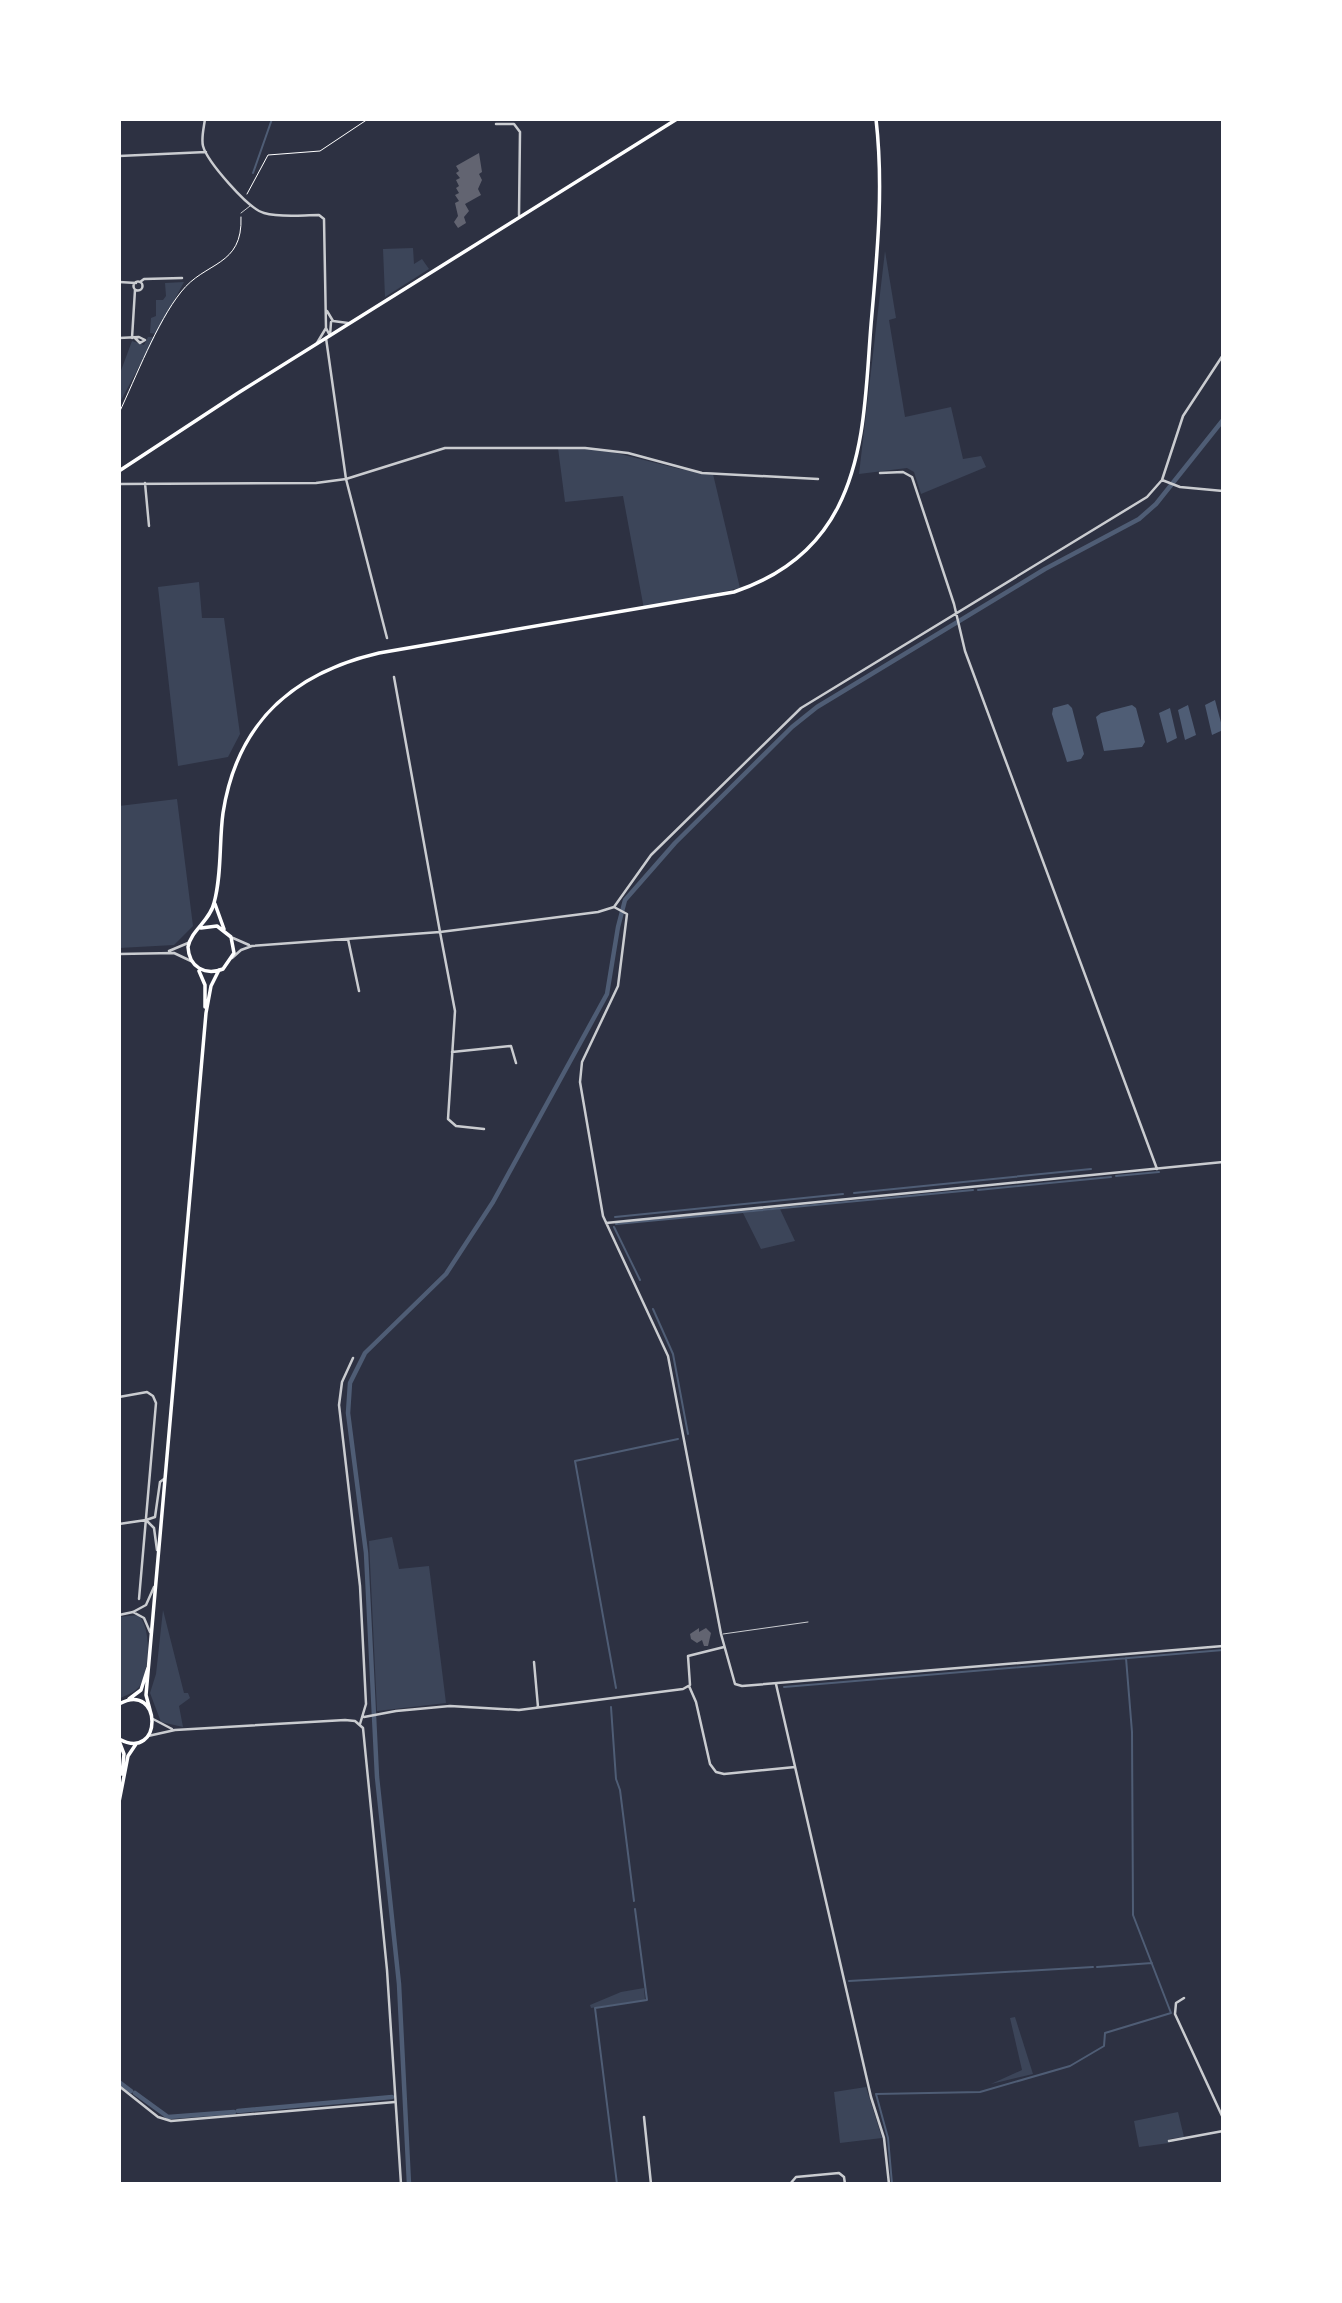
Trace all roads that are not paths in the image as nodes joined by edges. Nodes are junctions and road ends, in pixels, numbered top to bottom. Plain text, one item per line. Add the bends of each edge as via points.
1 (205, 119) edge
2 (677, 119) edge
3 (876, 119) edge
4 (496, 124) dead end
5 (206, 152) junction
6 (119, 156) edge
7 (250, 205) junction
8 (241, 213) road end
9 (519, 216) junction
10 (182, 278) dead end
11 (119, 282) edge
12 (138, 282) junction
13 (135, 290) junction
14 (327, 311) junction
15 (330, 320) junction
16 (351, 323) junction
17 (326, 328) junction
18 (328, 337) junction
19 (119, 338) edge
20 (316, 345) junction
21 (1223, 355) edge
22 (119, 469) edge
23 (880, 473) dead end
24 (818, 479) dead end
25 (346, 480) junction
26 (1162, 480) junction
27 (145, 483) junction
28 (120, 484) edge
29 (1223, 491) edge
30 (149, 526) dead end
31 (956, 613) junction
32 (387, 639) dead end
33 (394, 677) dead end
34 (215, 902) junction
35 (614, 907) junction
36 (201, 928) junction
37 (224, 930) junction
38 (440, 932) junction
39 (231, 937) junction
40 (348, 939) junction
41 (188, 943) junction
42 (252, 946) junction
43 (161, 952) junction
44 (119, 954) edge
45 (232, 958) junction
46 (191, 961) junction
47 (197, 967) junction
48 (219, 971) junction
49 (359, 990) dead end
50 (206, 1013) junction
51 (453, 1052) junction
52 (516, 1063) dead end
53 (484, 1129) dead end
54 (1223, 1162) edge
55 (1157, 1169) junction
56 (606, 1223) junction
57 (353, 1358) dead end
58 (119, 1396) edge
59 (166, 1477) junction
60 (146, 1520) junction
61 (119, 1524) edge
62 (160, 1554) junction
63 (158, 1573) junction
64 (139, 1600) dead end
65 (133, 1612) junction
66 (119, 1615) edge
67 (808, 1622) dead end
68 (720, 1634) junction
69 (152, 1645) junction
70 (1223, 1646) edge
71 (724, 1647) junction
72 (151, 1656) junction
73 (534, 1662) dead end
74 (776, 1684) junction
75 (689, 1686) junction
76 (126, 1700) junction
77 (119, 1704) edge
78 (538, 1707) junction
79 (150, 1710) junction
80 (367, 1717) junction
81 (153, 1718) junction
82 (360, 1724) junction
83 (175, 1730) junction
84 (148, 1736) junction
85 (119, 1740) edge
86 (139, 1742) junction
87 (795, 1767) junction
88 (122, 1783) junction
89 (119, 1801) edge
90 (1184, 1998) dead end
91 (119, 2086) edge
92 (396, 2102) junction
93 (645, 2117) dead end
94 (1223, 2118) edge
95 (1223, 2131) edge
96 (1169, 2141) dead end
97 (401, 2184) edge
98 (650, 2184) edge
99 (790, 2184) edge
100 (845, 2184) edge
101 (889, 2184) edge

1 - 5 street via 202,145
2 - 9 main road
3 - 34 main road via 882,189 862,419 848,483 820,535 783,570 734,592 379,653 307,679 269,711 238,758 223,813
4 - 9 street via 514,124 520,132
5 - 6 street
5 - 7 street via 225,181
7 - 8 lane
7 - 14 street via 268,215 319,215 324,219
9 - 16 main road
10 - 12 street
11 - 12 street
12 - 13 street
12 - 13 street via 143,288
13 - 19 street via 134,338
14 - 15 street
14 - 17 street
15 - 16 street
15 - 18 street
16 - 18 main road
17 - 18 street
17 - 20 street
18 - 20 main road
18 - 25 street
20 - 22 main road
21 - 26 street via 1183,416
23 - 31 street via 903,472 912,477
24 - 25 street via 702,474 628,453 584,448 445,448
25 - 27 street
25 - 32 street
26 - 29 street
26 - 31 street via 1147,497
27 - 28 street
27 - 30 street
31 - 35 street via 791,716 651,855
31 - 55 street
33 - 38 street
34 - 36 main road
34 - 37 main road
35 - 38 street
35 - 56 street via 628,916 618,986 580,1070
36 - 37 main road
36 - 41 main road
37 - 39 main road
38 - 40 street
38 - 51 street via 454,1012
39 - 42 street
39 - 45 main road
40 - 42 street
40 - 49 street
41 - 43 street
41 - 46 main road
42 - 45 street
43 - 44 street
43 - 46 street via 180,953
45 - 48 main road
46 - 47 main road
47 - 48 main road
47 - 50 main road via 205,985
48 - 50 main road
50 - 59 main road
51 - 52 street via 509,1045
51 - 53 street via 448,1119 456,1126
54 - 55 street
55 - 56 street
56 - 68 street via 668,1356
57 - 80 street via 342,1382 339,1405 359,1566
58 - 60 street via 147,1392 155,1398
59 - 60 street via 160,1482 155,1517
59 - 62 main road
60 - 61 street
60 - 62 street via 155,1528
60 - 64 street
62 - 63 main road
63 - 65 street via 148,1603
63 - 69 main road
65 - 66 street
65 - 69 street via 149,1624
67 - 68 lane
68 - 71 street
69 - 72 main road
70 - 74 street
71 - 74 street via 735,1684
71 - 75 street via 688,1656
72 - 76 main road via 141,1690
72 - 79 main road via 146,1695
73 - 78 street
74 - 87 street
75 - 78 street
75 - 87 street via 716,1772
76 - 77 main road
76 - 79 main road via 140,1701
78 - 80 street via 450,1706
79 - 81 main road
80 - 82 street
81 - 83 street
81 - 84 main road
82 - 83 street via 345,1720
82 - 92 street via 366,1738
83 - 84 street
84 - 86 main road
85 - 86 main road
85 - 88 main road via 124,1754
86 - 88 main road via 128,1756
87 - 101 street via 884,2138
88 - 89 main road
90 - 94 street via 1176,2003 1175,2014
91 - 92 street via 158,2117 172,2121
92 - 97 street
93 - 98 street
95 - 96 street
99 - 100 street via 796,2177 839,2172

